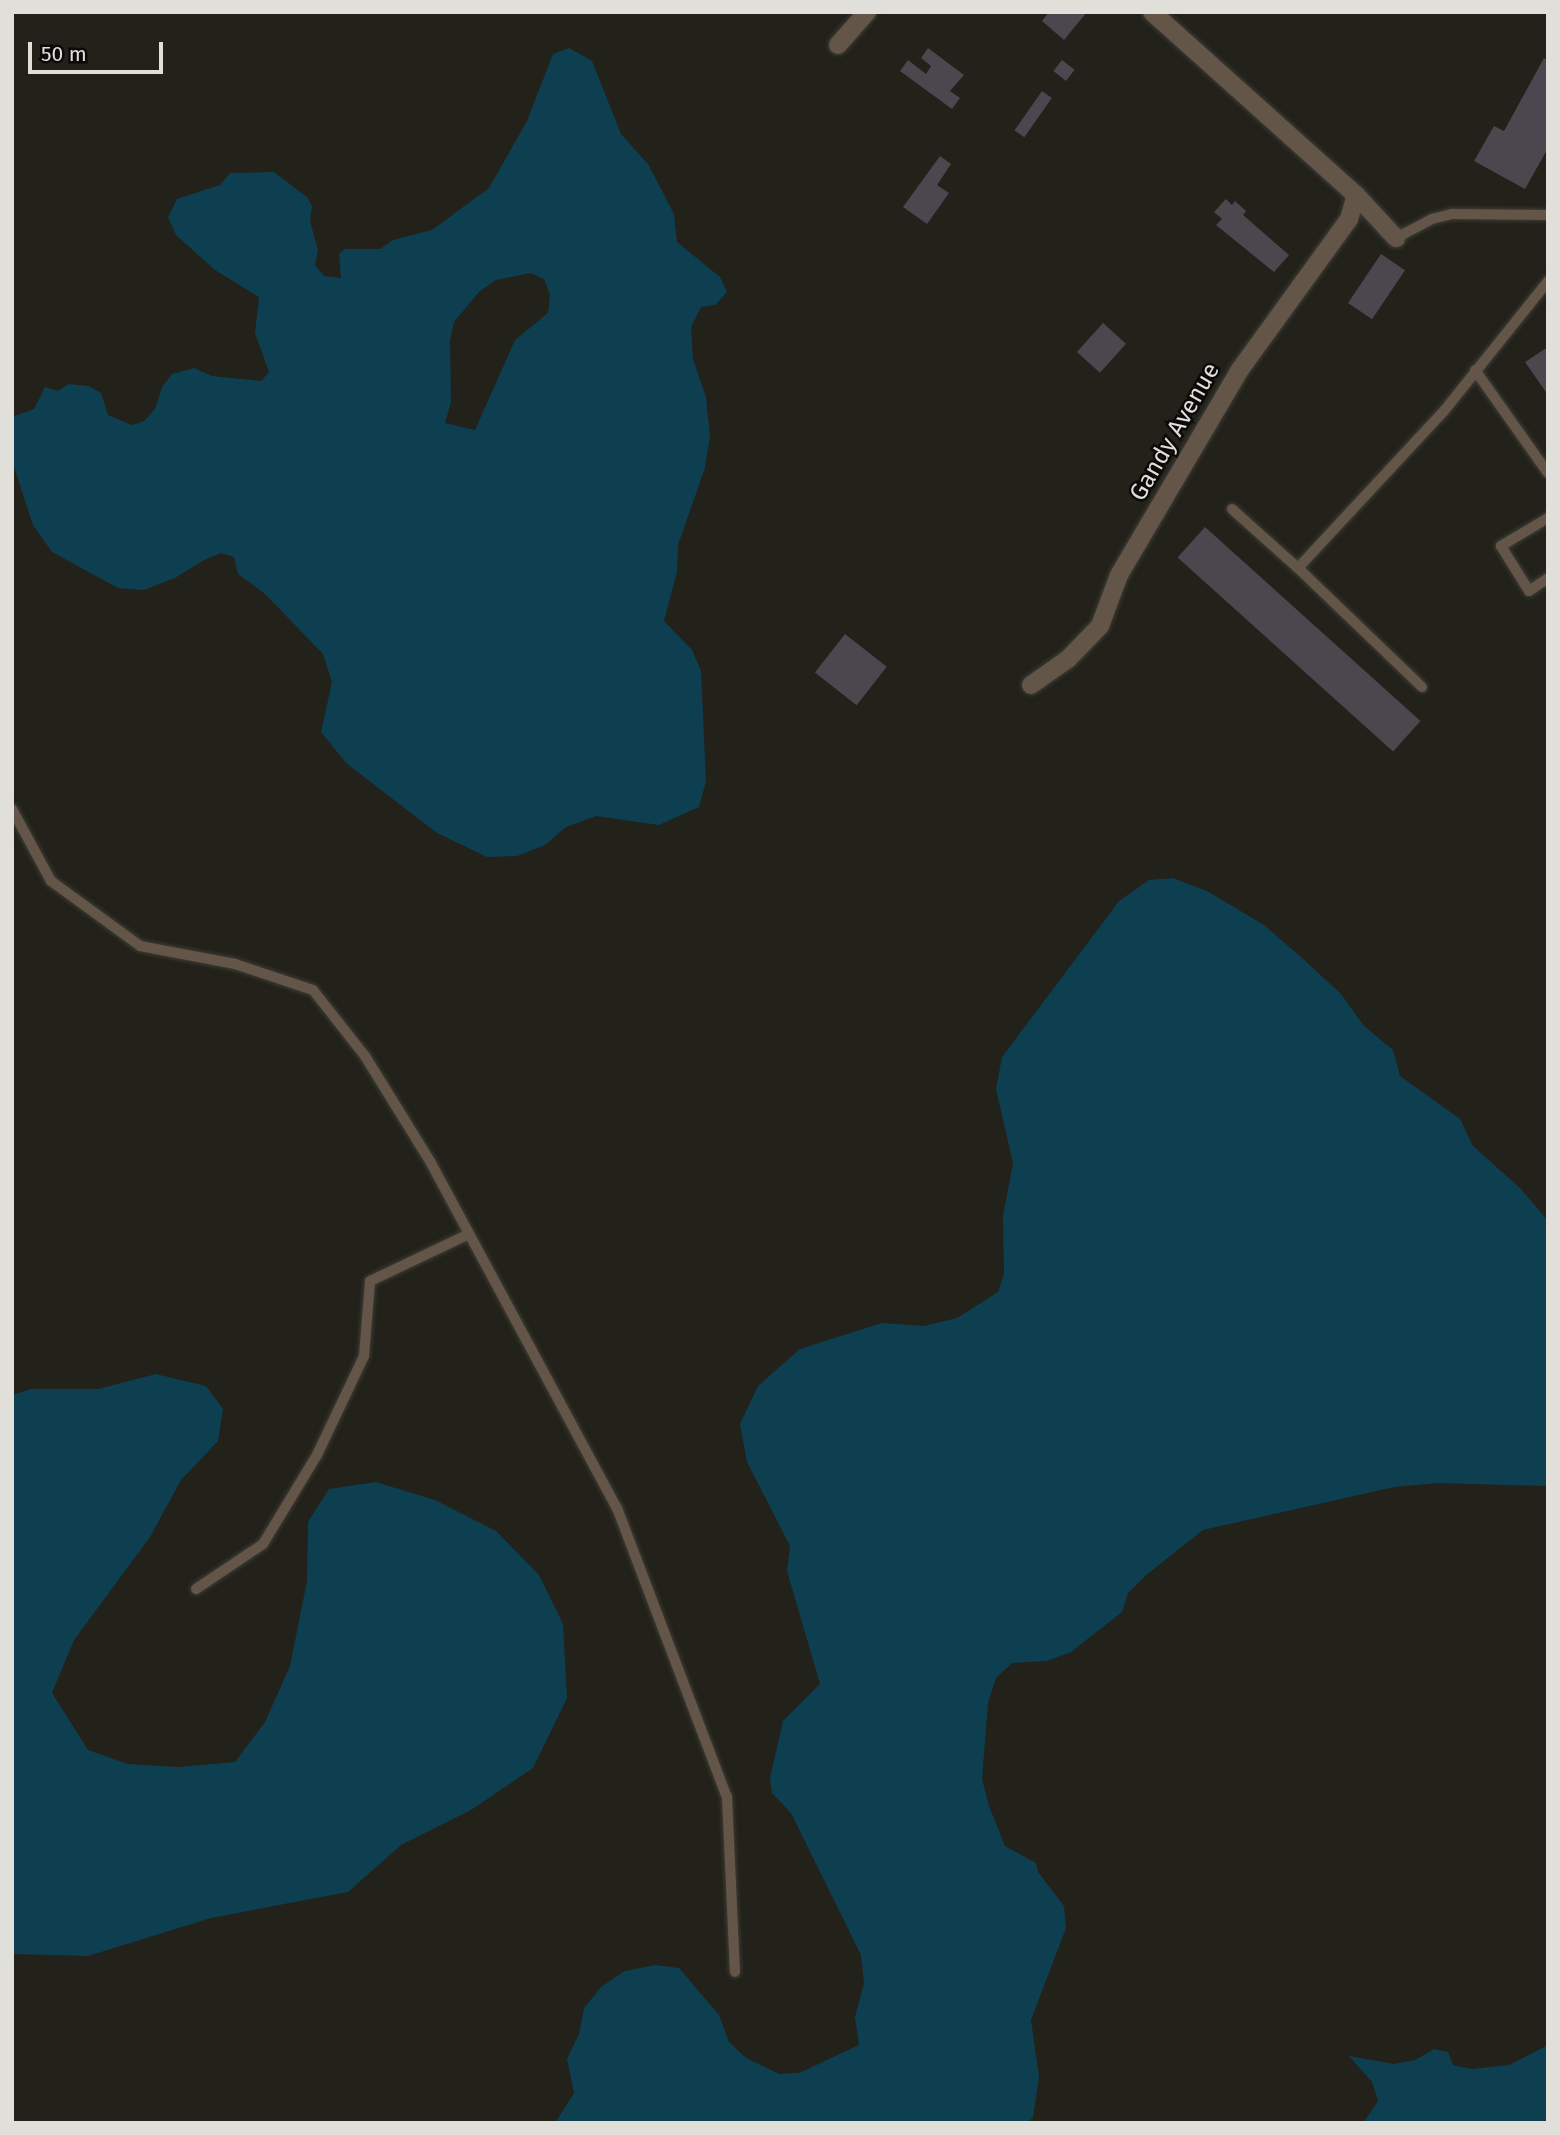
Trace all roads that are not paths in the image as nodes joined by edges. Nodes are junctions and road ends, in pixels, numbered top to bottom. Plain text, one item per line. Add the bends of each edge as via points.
1 (867, 12) edge
2 (1152, 12) edge
3 (838, 45) dead end
4 (1356, 195) junction
5 (1548, 215) edge
6 (1396, 238) joint
7 (1547, 285) edge
8 (1475, 370) junction
9 (1548, 474) edge
10 (1232, 509) dead end
11 (1548, 518) edge
12 (1298, 568) junction
13 (1548, 578) edge
14 (1031, 685) dead end
15 (1422, 687) dead end
16 (12, 809) edge
17 (467, 1235) junction
18 (196, 1589) dead end
19 (735, 1972) dead end

1 - 3 street
2 - 4 street
4 - 6 street
4 - 14 street, Gandy Avenue via 1349,219 1239,371 1119,575 1100,626 1068,659
5 - 6 lane via 1452,214
7 - 8 lane
8 - 9 lane
8 - 12 lane via 1390,473
10 - 12 lane
11 - 13 lane via 1501,546 1529,590
12 - 15 lane
16 - 17 lane via 51,881 139,946 235,964 313,990 365,1056 431,1163
17 - 18 lane via 370,1281 364,1356 317,1455 263,1544
17 - 19 lane via 617,1508 727,1797

